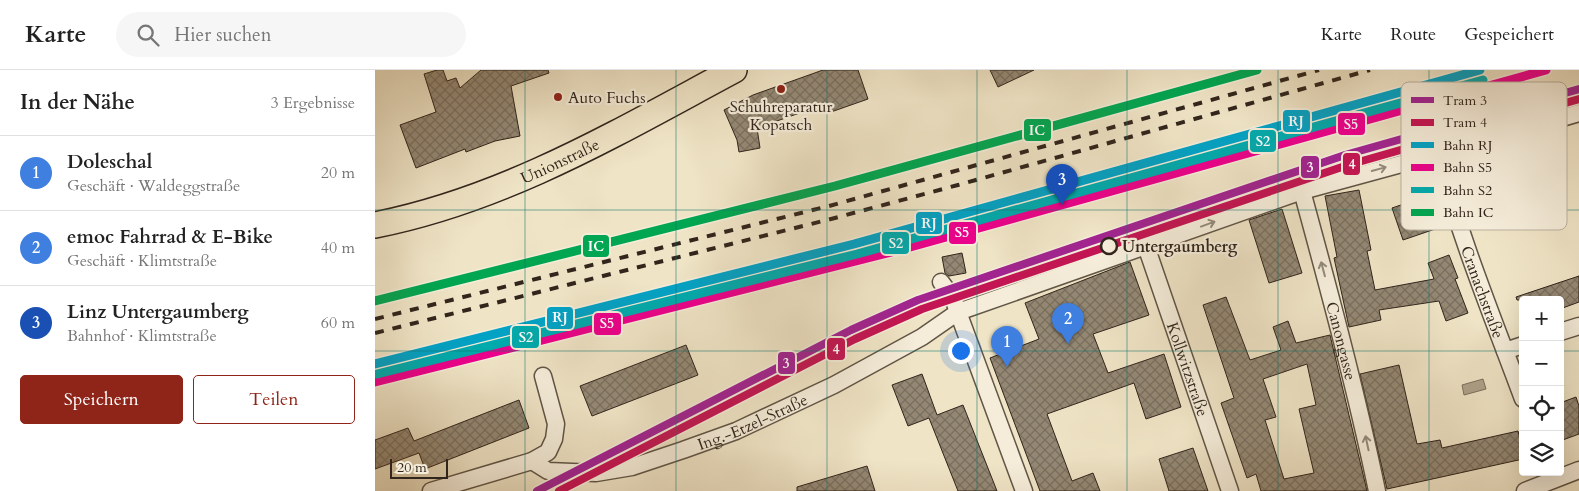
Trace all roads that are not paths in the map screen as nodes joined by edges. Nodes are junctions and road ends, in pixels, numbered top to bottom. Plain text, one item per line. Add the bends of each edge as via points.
1 (734, 70) edge
2 (1401, 164) edge
3 (1302, 191) junction
4 (375, 225) edge
5 (1461, 230) edge
6 (1145, 246) junction
7 (941, 282) dead end
8 (958, 312) junction
9 (1579, 326) edge
10 (1564, 331) edge
11 (1519, 346) edge
12 (1505, 351) junction
13 (543, 376) dead end
14 (1519, 388) edge
15 (532, 462) junction
16 (1579, 470) edge
17 (1554, 481) edge
18 (431, 491) edge
19 (1024, 491) edge
20 (1230, 491) edge
21 (1377, 491) edge
22 (1525, 491) edge

1 - 4 main road, Unionstraße via 617,134 501,188 459,203
3 -> 2 street, Ing.-Etzel-Straße
6 -> 3 street, Ing.-Etzel-Straße
21 -> 3 street, Canongasse
5 - 12 street, Cranachstraße
6 - 8 street, Ing.-Etzel-Straße
6 - 20 street, Kollwitzstraße
7 - 8 street via 953,298
8 - 15 street, Ing.-Etzel-Straße via 834,385 736,431 683,450 632,467 596,473 548,471
8 - 19 street
9 - 10 street
11 - 12 street
12 - 14 street, Cranachstraße
13 - 15 street via 556,424 554,439 547,452
15 - 18 street
16 - 17 street
17 - 22 street

